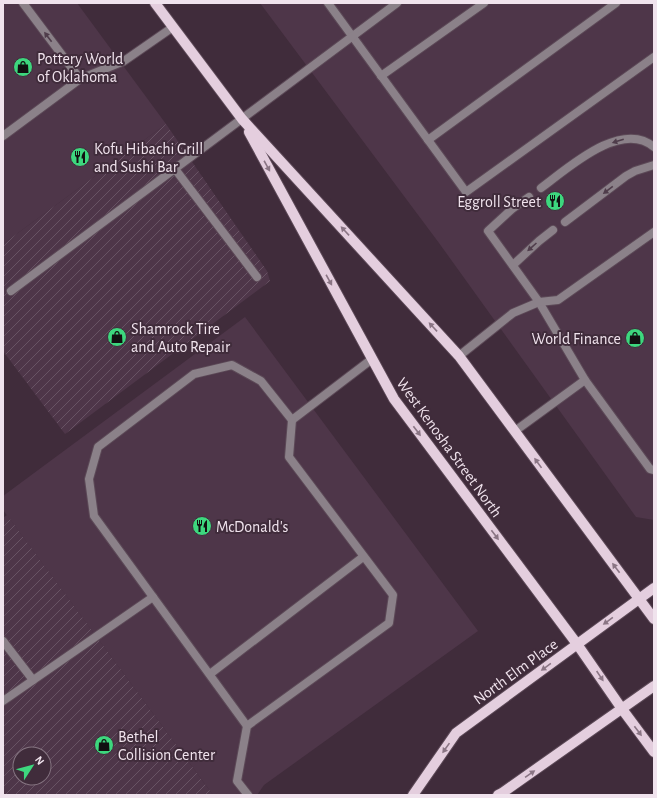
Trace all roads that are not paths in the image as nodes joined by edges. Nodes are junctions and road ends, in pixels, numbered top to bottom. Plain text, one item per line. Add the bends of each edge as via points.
1 (23, 3) edge
2 (155, 3) edge
3 (328, 3) edge
4 (397, 3) edge
5 (484, 3) edge
6 (616, 3) edge
7 (173, 27) junction
8 (352, 36) junction
9 (654, 57) edge
10 (381, 76) junction
11 (80, 79) junction
12 (242, 119) junction
13 (3, 136) edge
14 (428, 140) junction
15 (654, 147) edge
16 (654, 165) edge
17 (175, 169) junction
18 (541, 188) dead end
19 (529, 197) dead end
20 (565, 222) dead end
21 (553, 230) dead end
22 (654, 232) edge
23 (513, 265) junction
24 (257, 278) dead end
25 (11, 291) dead end
26 (539, 302) junction
27 (459, 356) junction
28 (372, 359) junction
29 (585, 380) junction
30 (292, 420) junction
31 (515, 431) junction
32 (654, 470) edge
33 (363, 557) junction
34 (654, 588) edge
35 (153, 597) junction
36 (639, 599) junction
37 (654, 619) edge
38 (3, 641) edge
39 (578, 644) junction
40 (210, 674) junction
41 (33, 680) junction
42 (654, 686) edge
43 (3, 701) edge
44 (622, 709) junction
45 (247, 726) junction
46 (654, 752) edge
47 (248, 795) edge
48 (413, 795) edge
49 (498, 795) edge

11 -> 1 lane
2 - 7 main road, West Kenosha Street North
3 - 8 lane
4 - 8 lane
5 - 10 lane
6 - 14 lane
7 - 11 lane via 124,61
7 - 12 main road, West Kenosha Street North
8 - 10 lane
8 - 12 lane
9 - 14 lane via 466,192
10 - 14 lane
11 - 13 lane
12 - 17 lane
27 -> 12 main road, West Kenosha Street North
12 -> 28 main road, West Kenosha Street North
15 -> 18 lane via 648,142 634,138 601,146
16 -> 20 lane via 626,176
17 - 24 lane
17 - 25 lane
19 - 23 lane via 488,231
21 -> 23 lane
22 - 26 lane via 558,300
23 - 26 lane
26 - 27 lane via 513,313
26 - 29 lane
27 - 31 main road, West Kenosha Street North
28 - 30 lane
28 -> 39 main road, West Kenosha Street North via 394,399
29 - 31 lane
29 - 32 lane via 650,469
30 - 33 lane via 289,458
30 - 35 lane via 261,381 232,365 194,374 98,447 89,479 94,516
36 -> 31 main road, West Kenosha Street North
33 - 40 lane
33 - 45 lane via 393,595 389,623
34 - 36 main road, North Elm Place
35 - 40 lane
35 - 41 lane
36 - 37 main road, West Kenosha Street North
36 -> 39 main road, North Elm Place
38 - 41 lane
39 -> 44 main road, West Kenosha Street North
39 -> 48 main road, North Elm Place via 456,732
40 - 45 lane
41 - 43 lane
42 - 44 main road
44 -> 46 main road, West Kenosha Street North
49 -> 44 main road
45 - 47 lane via 237,781

